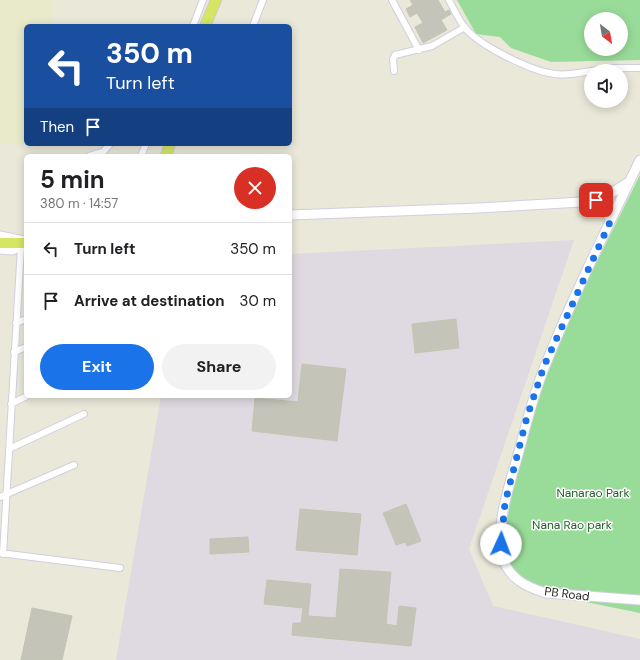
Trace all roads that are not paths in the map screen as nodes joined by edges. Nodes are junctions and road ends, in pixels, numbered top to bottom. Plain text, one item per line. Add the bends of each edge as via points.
1 (203, 0) edge
2 (216, 0) edge
3 (263, 0) edge
4 (392, 0) edge
5 (449, 0) edge
6 (194, 24) edge
7 (206, 24) edge
8 (254, 24) edge
9 (465, 27) junction
10 (419, 50) junction
11 (628, 68) edge
12 (640, 68) edge
13 (394, 71) dead end
14 (584, 72) edge
15 (640, 160) edge
16 (630, 181) junction
17 (599, 201) junction
18 (292, 215) edge
19 (611, 220) junction
20 (0, 236) edge
21 (0, 243) edge
22 (23, 244) edge
23 (0, 249) edge
24 (24, 320) edge
25 (16, 323) junction
26 (24, 348) edge
27 (14, 352) junction
28 (24, 398) edge
29 (11, 404) junction
30 (84, 414) dead end
31 (9, 450) junction
32 (74, 465) dead end
33 (3, 496) edge
34 (2, 553) edge
35 (120, 568) dead end
36 (640, 600) edge

1 - 6 street
2 - 7 main road
3 - 8 street
4 - 10 street
5 - 9 street
9 - 10 street via 432,46
9 - 14 street via 498,52 528,67 564,75
10 - 13 street via 395,55
11 - 12 street
15 - 16 street, PB Road
16 - 17 street
16 - 19 street, PB Road
17 - 18 street
17 - 19 street
19 - 36 street, PB Road via 544,366 505,503 501,549 509,570 522,584 533,589 546,593
20 - 22 street
21 - 22 main road
22 - 23 street via 12,250
22 - 25 street
24 - 25 street
25 - 27 street
26 - 27 street
27 - 29 street
28 - 29 street
29 - 31 street
30 - 31 street
31 - 33 street
32 - 33 street
33 - 34 street
34 - 35 street

